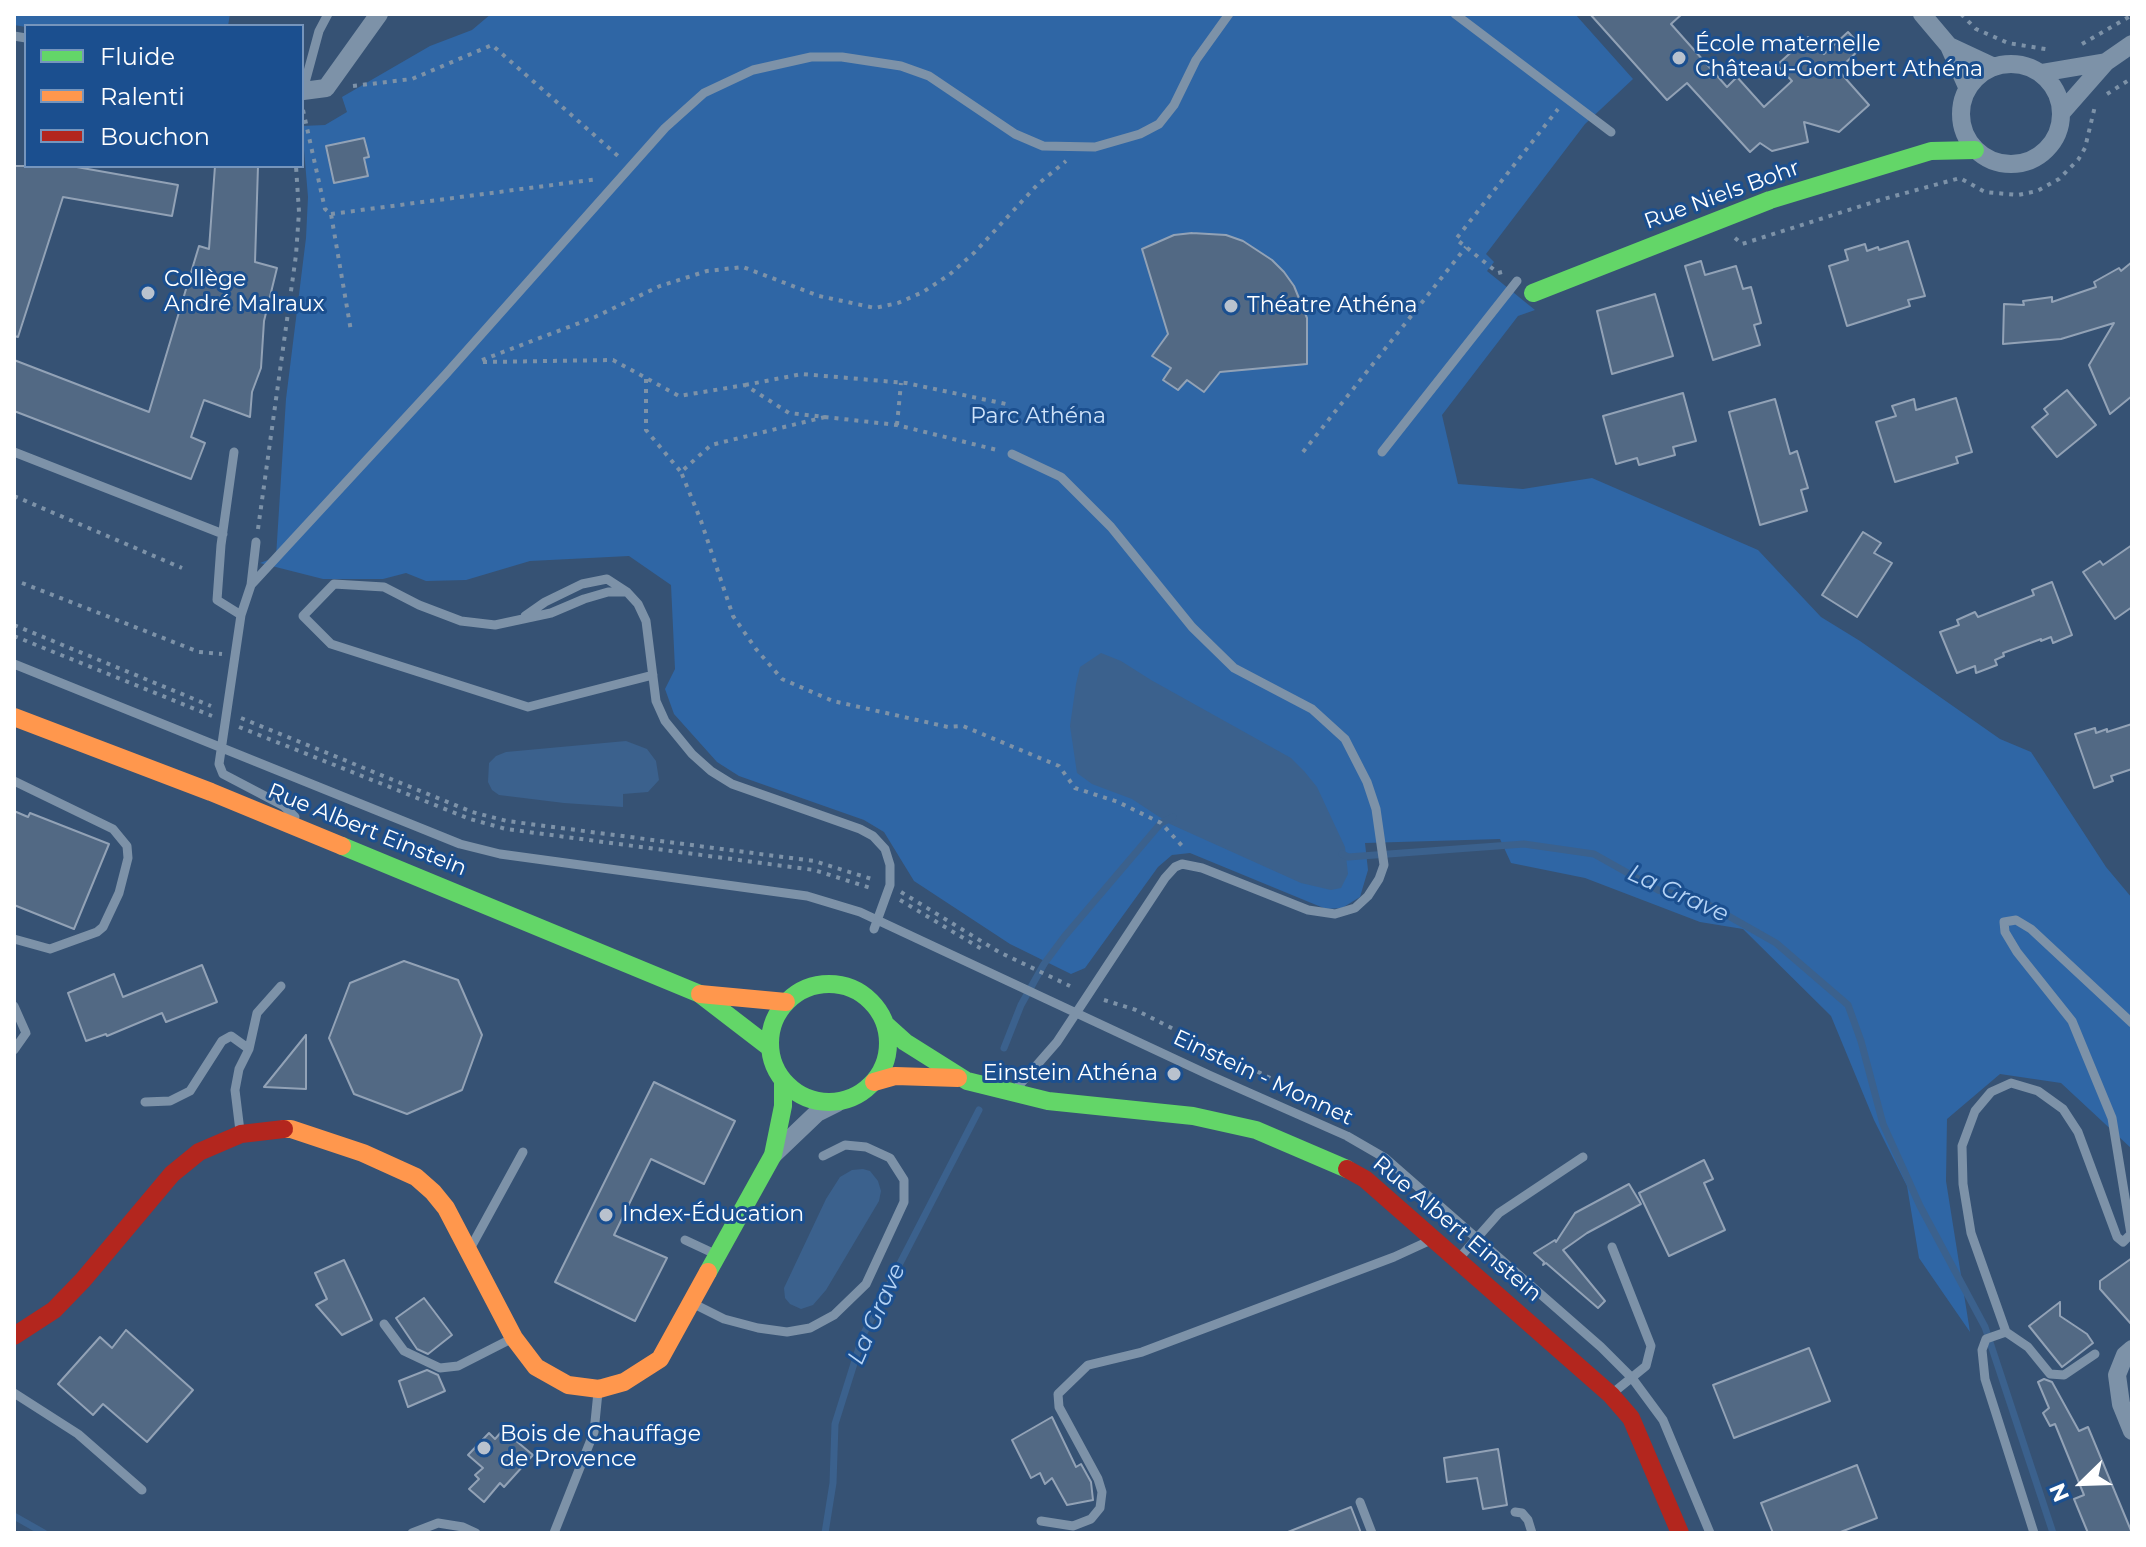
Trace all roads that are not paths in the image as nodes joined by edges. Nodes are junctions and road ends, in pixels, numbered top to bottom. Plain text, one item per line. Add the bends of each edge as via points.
1 (328, 14) edge
2 (379, 14) edge
3 (1229, 14) edge
4 (1455, 14) edge
5 (1922, 14) edge
6 (2132, 44) edge
7 (1949, 46) junction
8 (2106, 62) junction
9 (1994, 67) junction
10 (2041, 73) junction
11 (304, 84) edge
12 (1968, 89) junction
13 (304, 91) edge
14 (2062, 112) junction
15 (1961, 121) junction
16 (1611, 132) dead end
17 (1975, 150) junction
18 (1931, 151) junction
19 (1517, 281) dead end
20 (1533, 293) dead end
21 (14, 452) edge
22 (234, 452) dead end
23 (1382, 452) dead end
24 (1012, 454) road end
25 (223, 534) junction
26 (256, 542) road end
27 (251, 585) junction
28 (241, 615) junction
29 (14, 664) edge
30 (653, 675) junction
31 (14, 717) edge
32 (222, 749) junction
33 (14, 781) edge
34 (315, 836) junction
35 (875, 924) junction
36 (14, 939) edge
37 (281, 986) dead end
38 (700, 994) junction
39 (786, 1002) junction
40 (14, 1006) edge
41 (1077, 1014) junction
42 (2132, 1023) edge
43 (885, 1024) junction
44 (769, 1047) junction
45 (249, 1049) junction
46 (14, 1050) edge
47 (960, 1078) junction
48 (783, 1082) junction
49 (874, 1082) junction
50 (1012, 1092) junction
51 (145, 1102) dead end
52 (837, 1103) junction
53 (241, 1134) junction
54 (523, 1152) dead end
55 (773, 1155) junction
56 (823, 1156) dead end
57 (1583, 1157) dead end
58 (1477, 1237) junction
59 (1434, 1238) junction
60 (685, 1240) dead end
61 (1612, 1247) dead end
62 (468, 1251) junction
63 (717, 1255) junction
64 (1458, 1259) junction
65 (691, 1303) junction
66 (384, 1324) dead end
67 (2006, 1332) junction
68 (14, 1336) edge
69 (514, 1338) junction
70 (2132, 1349) edge
71 (2095, 1354) dead end
72 (1632, 1378) junction
73 (599, 1389) junction
74 (14, 1393) edge
75 (1611, 1395) junction
76 (2132, 1431) edge
77 (142, 1490) dead end
78 (1360, 1502) dead end
79 (1515, 1512) dead end
80 (1041, 1521) dead end
81 (412, 1533) edge
82 (476, 1533) edge
83 (554, 1533) edge
84 (1372, 1533) edge
85 (1532, 1533) edge
86 (1680, 1533) edge
87 (1710, 1533) edge
88 (2034, 1533) edge

1 - 11 lane
2 - 13 street via 326,88
3 - 27 lane via 1159,124 1116,143 1043,146 1004,127 929,76 842,57 811,57 753,70 704,93 630,166
4 - 16 lane
5 - 7 street
6 - 8 street
7 - 9 street
7 - 12 street
8 - 10 street
8 - 14 street
9 - 10 street via 2026,66
9 - 12 street
10 - 14 street via 2059,97
12 - 15 street
14 - 17 street via 2056,138 2025,163 1999,163
15 - 17 street
15 - 18 street, Rue Niels Bohr
17 - 18 street, Rue Niels Bohr
18 - 20 street, Rue Niels Bohr via 1770,200
19 - 23 lane
21 - 25 lane
22 - 25 lane
24 - 41 lane via 1061,477 1234,668 1312,709 1345,739 1367,782 1381,835 1384,865 1379,879 1355,908 1335,914 1308,910 1182,864 1165,878
25 - 28 lane via 217,600
26 - 27 lane
27 - 28 lane
28 - 32 lane
29 - 32 lane, Einstein - Monnet
30 - 30 lane via 528,707 331,644 303,616 334,584 384,587 461,621 495,625 522,618 582,584 607,579 638,604 646,621
30 - 35 lane via 665,721 701,763 732,784 860,829 885,849 890,885
31 - 34 street, Rue Albert Einstein
32 - 34 lane via 223,774 284,806
32 - 35 lane, Einstein - Monnet via 460,844 807,896 860,912
33 - 36 lane via 113,829 127,846 128,858 103,927 50,949
34 - 38 street, Rue Albert Einstein
35 - 41 lane, Einstein - Monnet
37 - 45 lane via 257,1013
38 - 39 street, Rue Albert Einstein
38 - 44 street, Rue Albert Einstein
39 - 43 street via 803,989 843,985 861,993
39 - 44 street via 770,1030
40 - 46 lane via 26,1033
41 - 50 lane
41 - 58 lane, Einstein - Monnet via 1347,1136 1385,1158
42 - 67 lane via 2031,929 2016,920 2004,922 2017,952 2072,1021 2112,1118 2131,1234 2123,1242 2117,1237 2078,1132 2063,1109 2038,1091 2011,1083 1991,1092 1975,1111 1962,1146 1963,1184 1971,1233
43 - 47 street, Rue Albert Einstein
43 - 49 street via 888,1044
44 - 48 street
45 - 51 lane via 231,1036 222,1041 190,1091 170,1101
45 - 53 lane via 235,1090
47 - 49 street, Rue Albert Einstein via 895,1076
47 - 50 street, Rue Albert Einstein
48 - 52 street via 798,1095
48 - 55 street
49 - 52 street
50 - 59 street, Rue Albert Einstein via 1048,1101 1193,1116 1256,1130 1365,1179
52 - 55 street via 817,1113
53 - 62 street via 270,1129 308,1133 416,1177 446,1208
53 - 68 street via 199,1152 172,1174 54,1310
54 - 62 lane
55 - 63 street
56 - 65 lane via 845,1145 866,1147 890,1158 904,1180 904,1202 866,1284 834,1315 810,1328 787,1332 724,1319
57 - 58 lane via 1499,1213
58 - 64 lane
58 - 72 lane, Einstein - Monnet
59 - 64 street, Rue Albert Einstein
59 - 80 lane via 1142,1352 1088,1365 1058,1394 1059,1407 1098,1479 1100,1508 1091,1519 1073,1526
60 - 63 lane
61 - 72 lane via 1651,1346 1646,1366
62 - 69 street
63 - 65 street
64 - 75 street, Rue Albert Einstein
65 - 73 street via 660,1359 624,1382
66 - 69 lane via 404,1351 440,1368 458,1366
67 - 71 lane via 2028,1347 2050,1374 2064,1375
67 - 88 lane via 1989,1338 1982,1350 1983,1371
69 - 73 street via 550,1377
70 - 76 street via 2117,1375
72 - 75 lane
72 - 87 lane, Einstein - Monnet via 1663,1420
73 - 83 lane via 594,1432
74 - 77 lane via 78,1434
75 - 86 street, Rue Albert Einstein via 1631,1418
78 - 84 lane
79 - 85 lane via 1528,1520
81 - 82 lane via 438,1523

